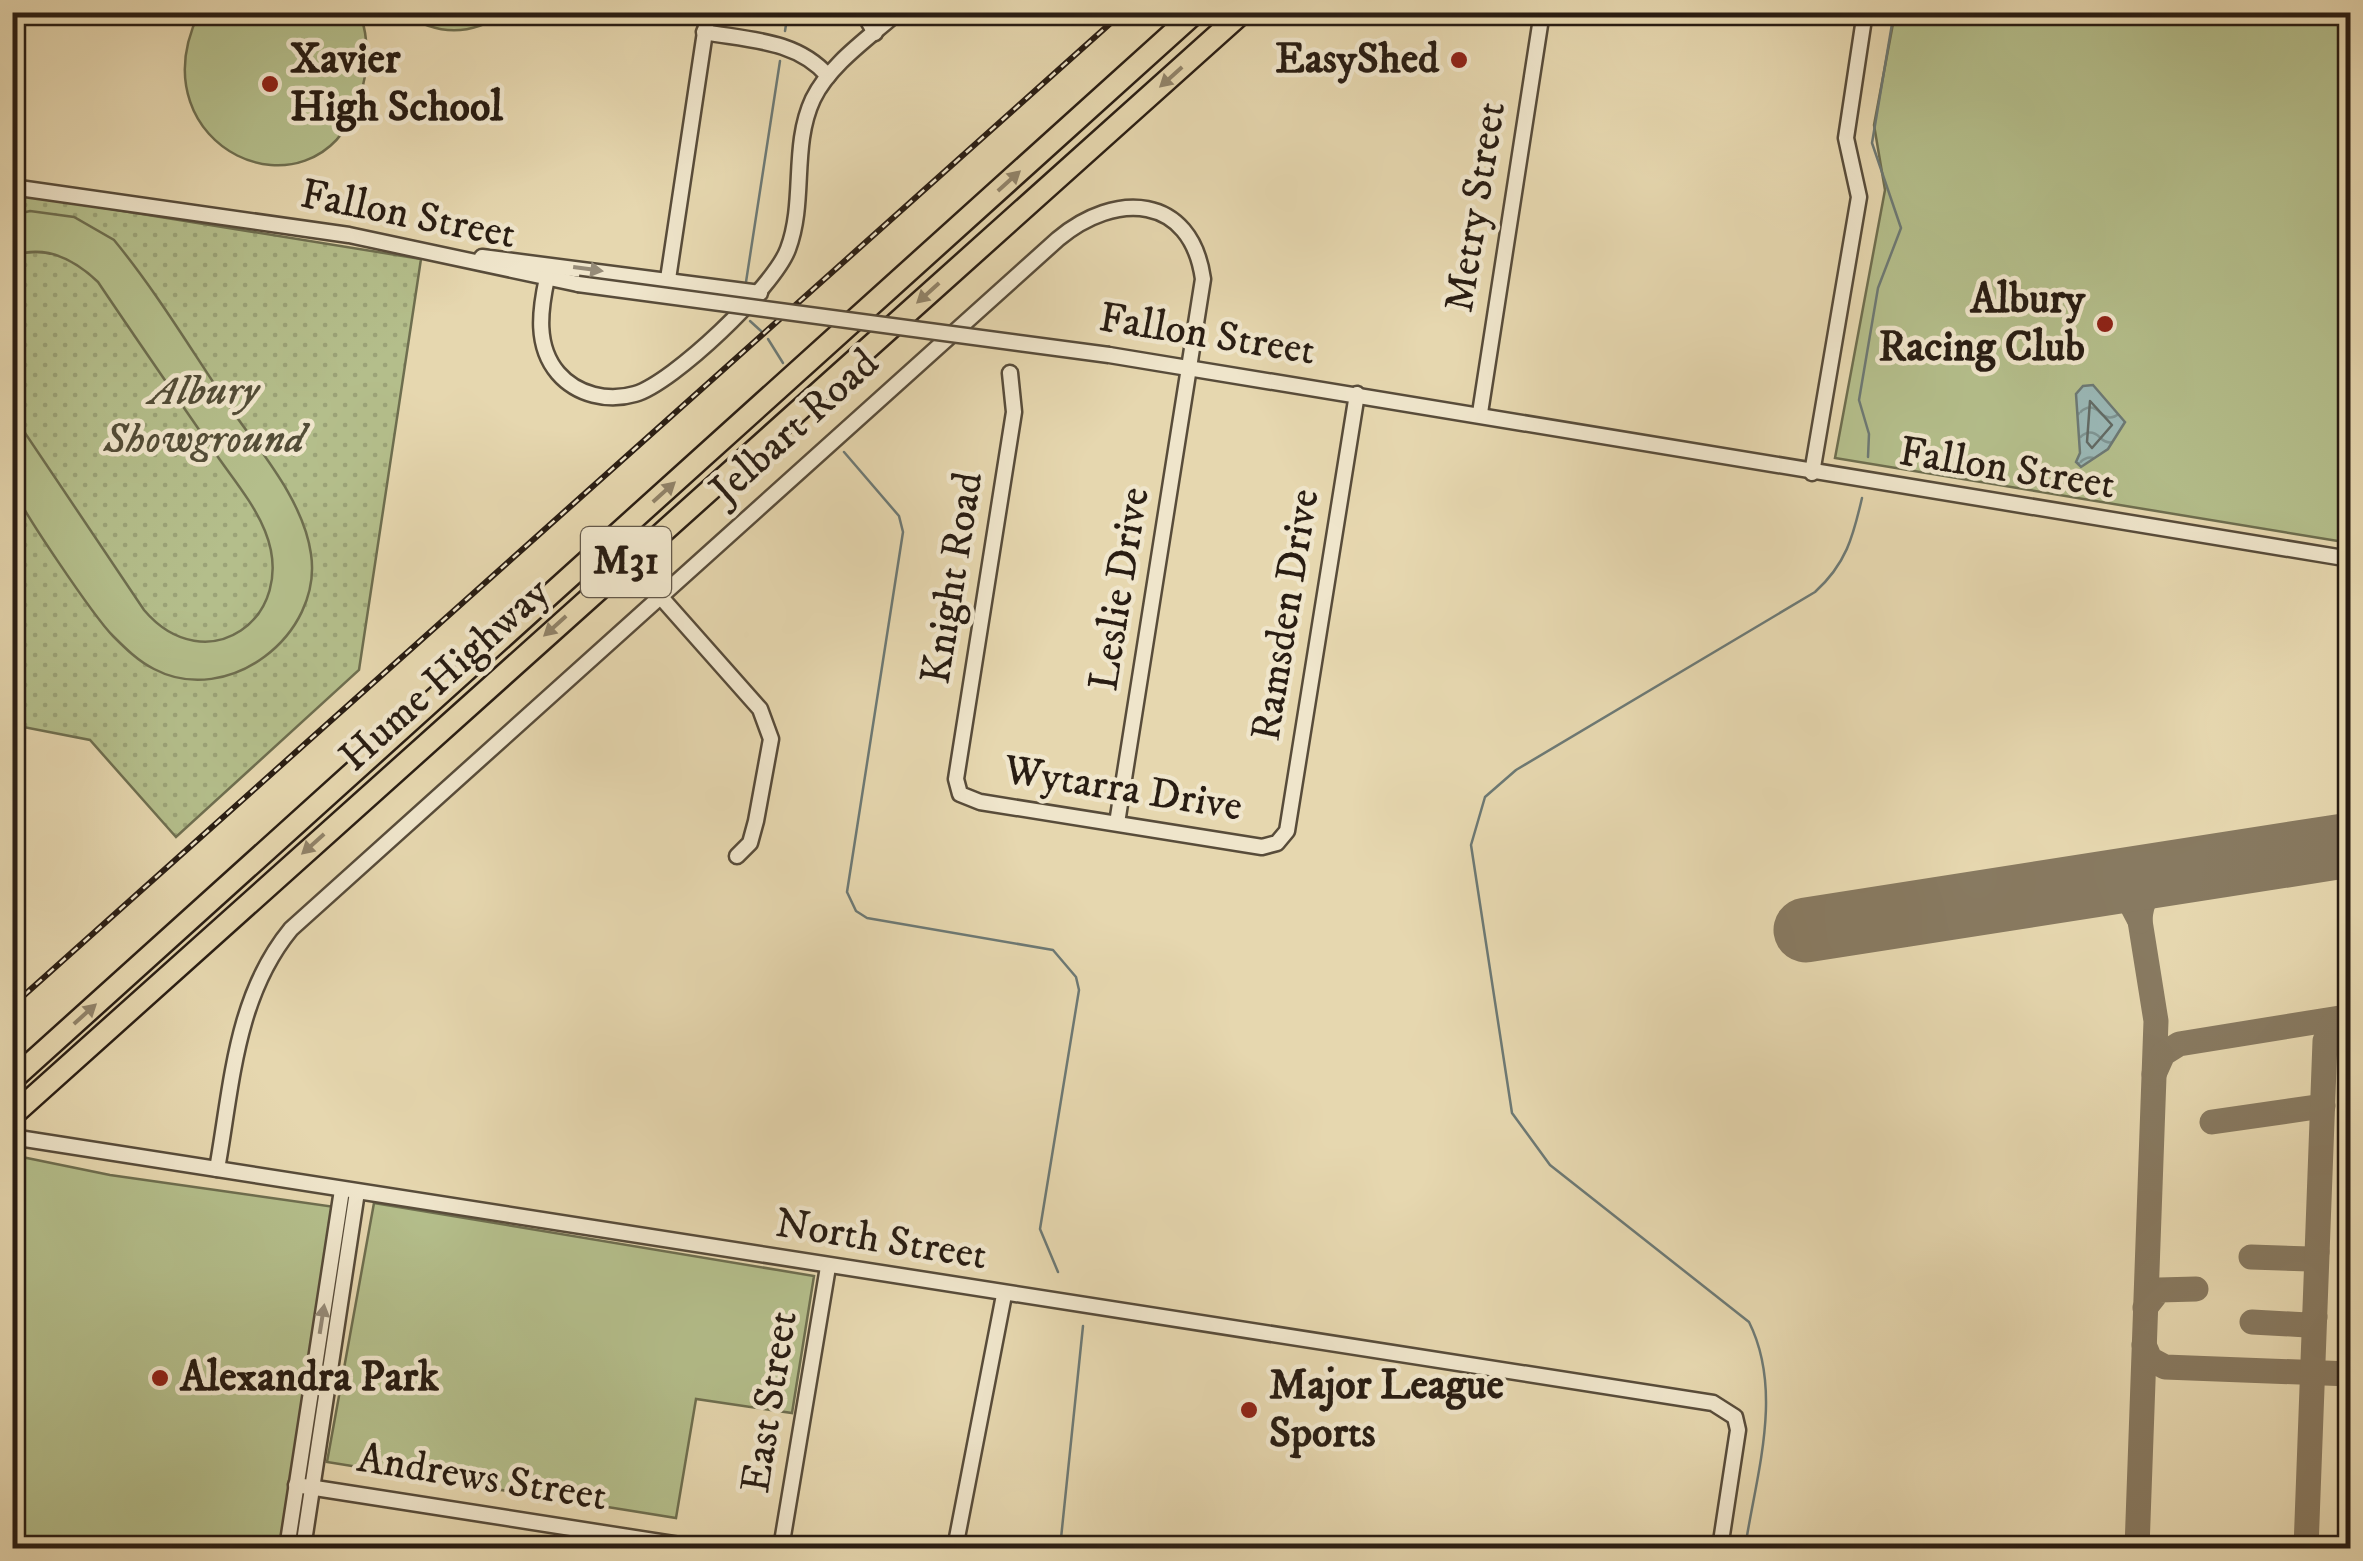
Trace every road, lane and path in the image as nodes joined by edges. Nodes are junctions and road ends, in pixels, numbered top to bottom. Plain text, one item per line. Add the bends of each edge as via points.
1 (708, 12) edge
2 (862, 12) edge
3 (898, 12) edge
4 (1196, 12) edge
5 (1244, 12) edge
6 (1542, 12) edge
7 (1866, 12) edge
8 (704, 32) junction
9 (874, 33) junction
10 (828, 76) junction
11 (12, 179) edge
12 (12, 187) edge
13 (53, 190) junction
14 (456, 257) junction
15 (547, 278) junction
16 (668, 280) junction
17 (760, 293) junction
18 (1191, 367) junction
19 (1010, 373) dead end
20 (1357, 394) junction
21 (1480, 413) junction
22 (1812, 473) junction
23 (2350, 559) edge
24 (659, 595) junction
25 (960, 794) joint
26 (1118, 823) junction
27 (1277, 843) joint
28 (737, 856) dead end
29 (242, 872) junction
30 (263, 890) junction
31 (12, 1080) edge
32 (12, 1116) edge
33 (20, 1138) edge
34 (217, 1169) junction
35 (349, 1191) junction
36 (828, 1267) junction
37 (1004, 1295) junction
38 (296, 1485) junction
39 (314, 1487) junction
40 (286, 1548) edge
41 (303, 1548) edge
42 (699, 1548) edge
43 (780, 1548) edge
44 (955, 1548) edge
45 (1720, 1548) edge

1 - 8 street
2 - 9 street
3 - 9 street
29 -> 4 highway, Hume Highway / M31
5 -> 30 highway, Hume Highway / M31
6 - 21 street, Metry Street
7 - 22 street via 1846,138 1859,197
8 - 10 street via 780,44
8 - 16 street
9 - 10 street
10 - 17 street via 806,118 795,228
11 - 13 street, Fallon Street
12 - 13 street, Fallon Street
13 - 14 street, Fallon Street
14 - 15 street, Fallon Street
14 -> 16 street
15 - 17 street via 540,320 548,357 572,385 598,396 636,394 655,384
15 - 18 street, Fallon Street, bridge
16 - 17 street
18 - 20 street, Fallon Street
18 - 24 street, Jelbart Road via 1203,279 1195,248 1174,223 1149,210 1094,212
18 - 26 street, Leslie Drive
19 - 25 street, Knight Road via 1014,412 956,780
20 - 21 street, Fallon Street
20 - 27 street, Ramsden Drive via 1287,831
21 - 22 street, Fallon Street
22 - 23 street, Fallon Street
24 - 28 street via 760,709 772,739 750,843
24 - 34 street, Jelbart Road via 279,944 245,1013
25 - 26 street, Wytarra Drive
26 - 27 street, Wytarra Drive via 1262,847
29 - 30 street
31 -> 29 highway, Hume Highway / M31
30 - 32 highway, Hume Highway / M31
33 - 34 street, North Street
34 - 35 street, North Street
35 - 36 street, North Street
38 -> 35 street
35 - 39 street
36 - 37 street, North Street
36 - 43 street, East Street
37 - 44 street
37 - 45 street, North Street via 1713,1403 1735,1417 1737,1442
38 - 39 street, Andrews Street
38 - 40 street
39 - 41 street
39 - 42 street, Andrews Street

